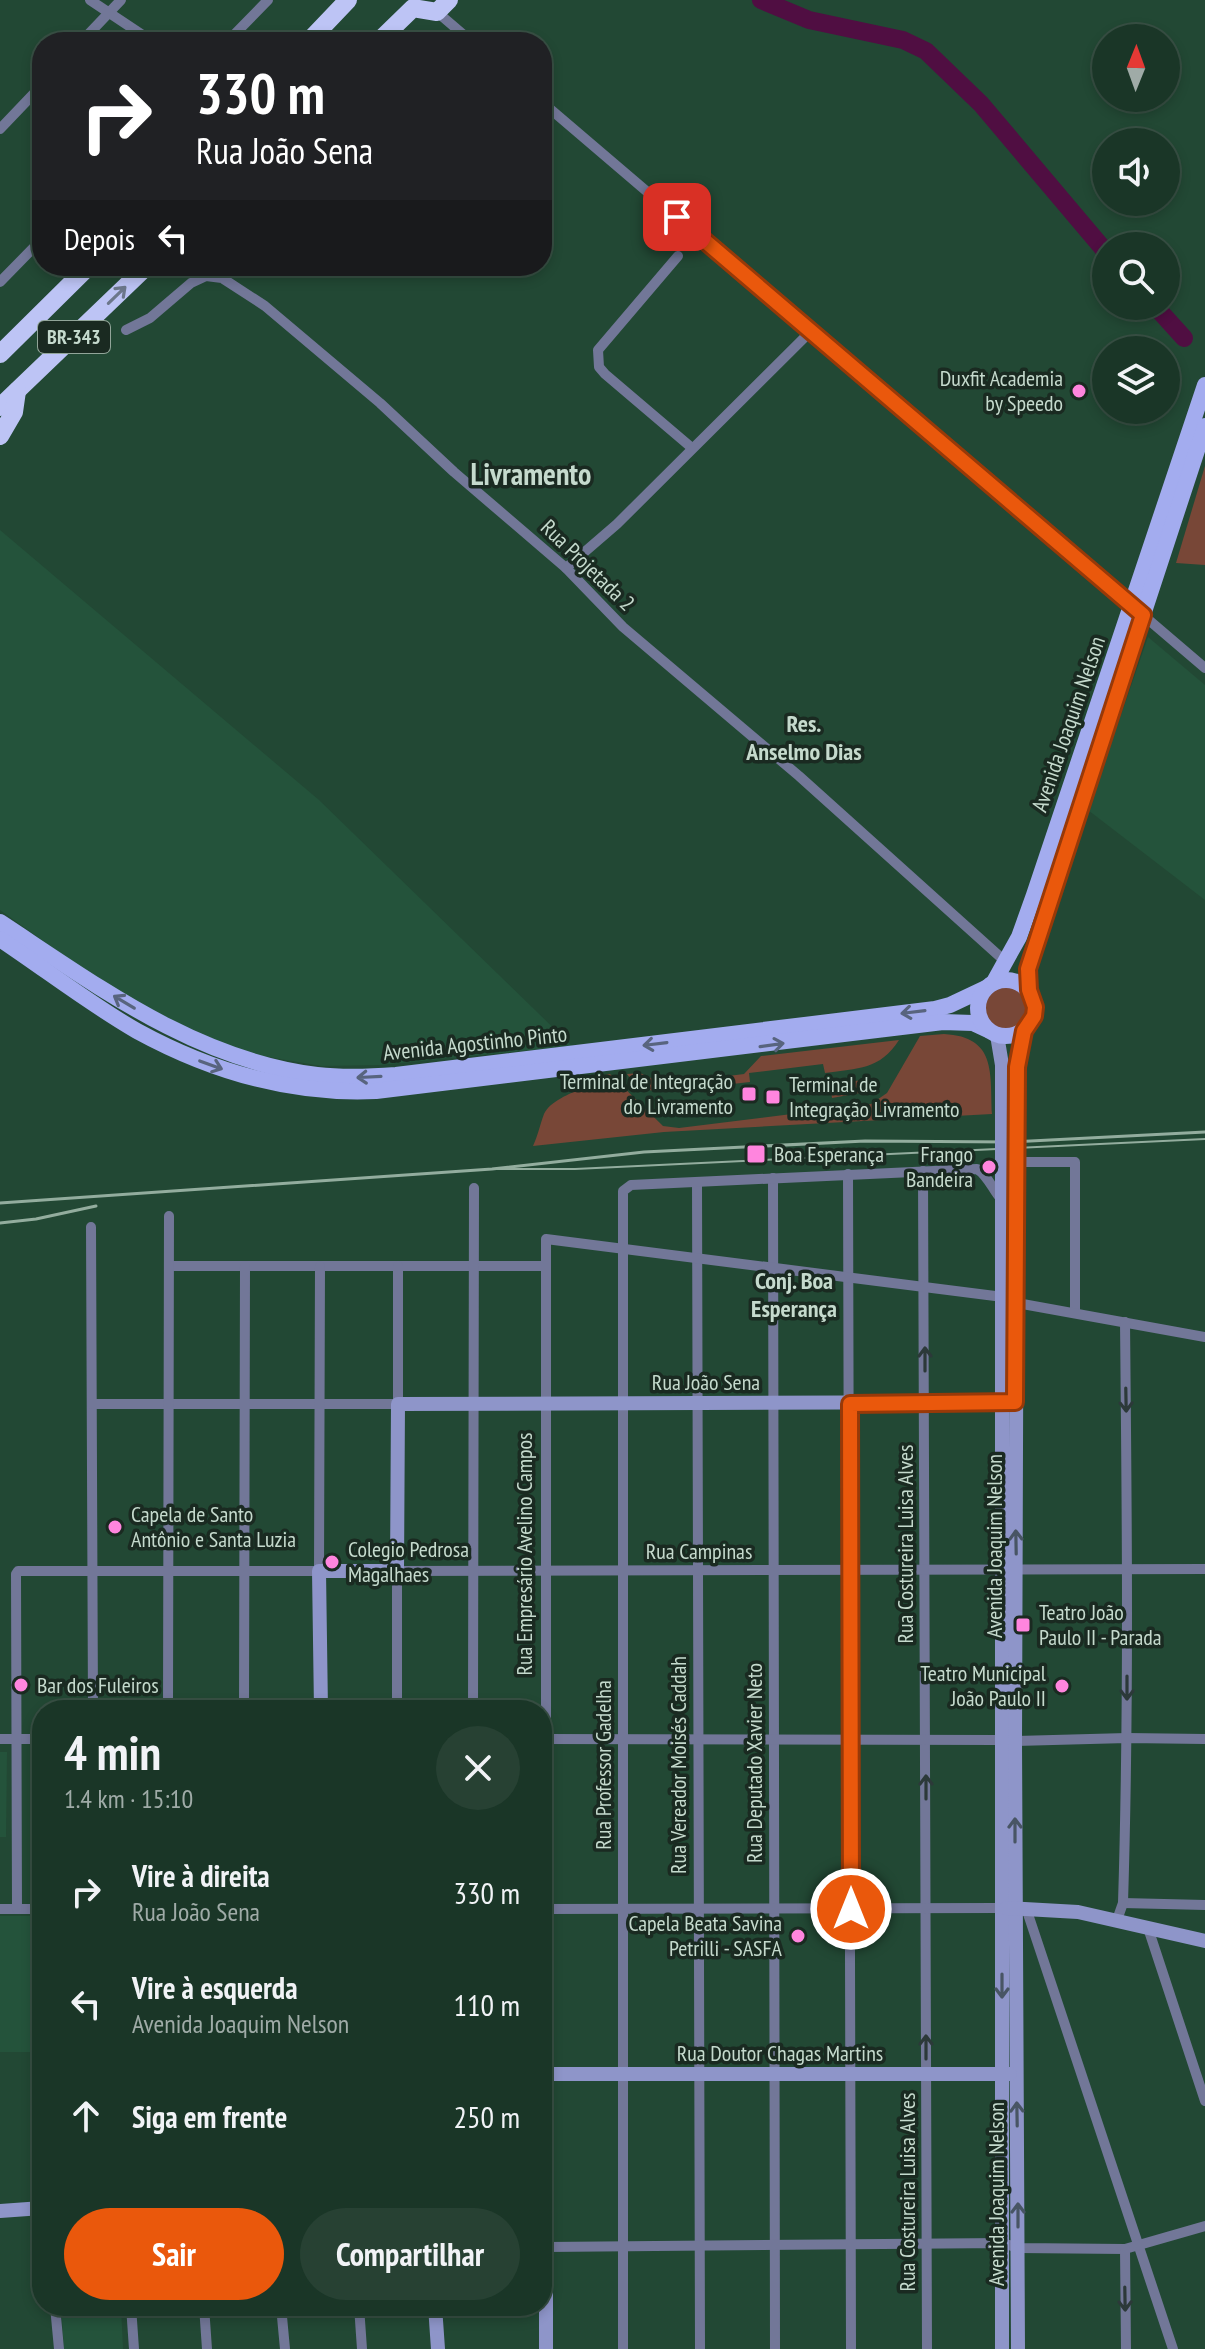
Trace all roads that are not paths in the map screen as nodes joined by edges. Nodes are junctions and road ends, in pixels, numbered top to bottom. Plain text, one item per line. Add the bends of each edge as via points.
1 (90, 0) edge
2 (121, 0) edge
3 (268, 0) edge
4 (348, 0) edge
5 (443, 6) edge
6 (108, 12) junction
7 (90, 32) edge
8 (138, 32) edge
9 (237, 32) edge
10 (318, 32) edge
11 (388, 32) edge
12 (464, 32) edge
13 (32, 95) edge
14 (552, 111) edge
15 (0, 129) edge
16 (32, 249) edge
17 (678, 256) dead end
18 (79, 276) edge
19 (137, 276) edge
20 (206, 276) joint
21 (0, 282) edge
22 (126, 330) dead end
23 (811, 331) junction
24 (0, 354) edge
25 (1205, 385) edge
26 (17, 391) junction
27 (0, 407) edge
28 (1205, 426) edge
29 (0, 436) edge
30 (692, 448) junction
31 (566, 568) junction
32 (1137, 610) junction
33 (1205, 668) edge
34 (0, 922) edge
35 (0, 939) edge
36 (1007, 963) junction
37 (990, 985) junction
38 (1029, 990) junction
39 (1024, 1031) junction
40 (992, 1032) junction
41 (1009, 1113) junction
42 (1014, 1161) junction
43 (923, 1171) junction
44 (848, 1174) junction
45 (773, 1178) junction
46 (697, 1182) junction
47 (474, 1188) dead end
48 (1002, 1200) junction
49 (169, 1216) dead end
50 (91, 1227) dead end
51 (622, 1248) junction
52 (697, 1257) junction
53 (169, 1266) junction
54 (245, 1266) junction
55 (320, 1266) junction
56 (398, 1266) junction
57 (474, 1266) junction
58 (546, 1266) junction
59 (774, 1267) junction
60 (849, 1275) junction
61 (925, 1288) junction
62 (1010, 1300) junction
63 (1075, 1313) junction
64 (1125, 1322) junction
65 (1205, 1337) edge
66 (925, 1402) junction
67 (1008, 1402) junction
68 (92, 1404) junction
69 (398, 1404) junction
70 (473, 1404) junction
71 (624, 1404) junction
72 (698, 1404) junction
73 (774, 1404) junction
74 (850, 1404) junction
75 (169, 1405) junction
76 (320, 1405) junction
77 (546, 1405) junction
78 (244, 1406) junction
79 (1205, 1569) edge
80 (1009, 1570) junction
81 (1128, 1570) junction
82 (244, 1571) junction
83 (319, 1571) junction
84 (397, 1571) junction
85 (473, 1571) junction
86 (545, 1571) junction
87 (624, 1571) junction
88 (698, 1571) junction
89 (774, 1571) junction
90 (925, 1571) junction
91 (168, 1572) junction
92 (850, 1572) junction
93 (93, 1573) junction
94 (93, 1700) edge
95 (168, 1700) edge
96 (244, 1700) edge
97 (321, 1700) edge
98 (397, 1700) edge
99 (473, 1700) edge
100 (544, 1700) edge
101 (774, 1737) junction
102 (698, 1738) junction
103 (850, 1738) junction
104 (1127, 1738) junction
105 (0, 1739) edge
106 (17, 1739) junction
107 (32, 1739) edge
108 (552, 1739) edge
109 (624, 1739) junction
110 (926, 1739) junction
111 (1205, 1739) edge
112 (1008, 1740) junction
113 (1123, 1903) junction
114 (1205, 1905) edge
115 (622, 1908) junction
116 (926, 1908) junction
117 (1014, 1908) junction
118 (0, 1909) edge
119 (17, 1909) junction
120 (32, 1909) edge
121 (552, 1909) edge
122 (699, 1909) junction
123 (775, 1909) junction
124 (851, 1909) junction
125 (1117, 1920) junction
126 (1148, 1928) junction
127 (1205, 1941) edge
128 (552, 2074) edge
129 (623, 2074) junction
130 (1010, 2074) junction
131 (699, 2075) junction
132 (851, 2075) junction
133 (927, 2075) junction
134 (775, 2076) junction
135 (1205, 2101) edge
136 (32, 2209) edge
137 (0, 2211) edge
138 (1205, 2226) edge
139 (1003, 2243) junction
140 (700, 2245) junction
141 (775, 2245) junction
142 (851, 2245) junction
143 (927, 2245) junction
144 (623, 2246) junction
145 (552, 2247) edge
146 (1138, 2247) junction
147 (1018, 2248) junction
148 (1125, 2249) junction
149 (56, 2316) edge
150 (132, 2316) edge
151 (205, 2316) edge
152 (282, 2316) edge
153 (360, 2316) edge
154 (436, 2316) edge
155 (546, 2316) edge
156 (59, 2349) edge
157 (134, 2349) edge
158 (207, 2349) edge
159 (285, 2349) edge
160 (362, 2349) edge
161 (438, 2349) edge
162 (546, 2349) edge
163 (623, 2349) edge
164 (700, 2349) edge
165 (775, 2349) edge
166 (851, 2349) edge
167 (927, 2349) edge
168 (1002, 2349) edge
169 (1018, 2349) edge
170 (1126, 2349) edge
171 (1173, 2349) edge

1 - 6 street
2 - 6 street
3 - 9 street
4 - 10 highway
5 - 11 highway via 413,8
5 - 12 street
6 - 7 street
6 - 8 street
13 - 15 street
14 - 23 street
16 - 21 street
17 - 30 street via 596,358 605,374
18 - 24 highway, BR-343
26 -> 19 highway, BR-343
20 - 22 street
20 - 31 street, Rua Projetada 2 via 222,278 265,306
23 - 30 street
23 - 32 street
25 - 32 main road, Avenida Joaquim Nelson
26 - 27 highway, BR-343
26 - 29 highway via 14,412
28 - 32 main road, Avenida Joaquim Nelson
30 - 31 street
31 - 36 street, Rua Projetada 2 via 623,627
32 - 33 street
32 - 36 main road, Avenida Joaquim Nelson
32 - 38 main road, Avenida Joaquim Nelson via 1030,959
37 -> 34 main road, Avenida Agostinho Pinto via 935,1009 396,1075 319,1075 258,1064 165,1026
35 -> 40 main road, Avenida Agostinho Pinto via 176,1051 260,1081 322,1091 376,1091 943,1022 973,1023
36 - 37 main road, Avenida Joaquim Nelson
37 - 38 main road via 1013,980
37 - 40 main road via 978,1004 982,1023
38 - 39 main road via 1034,1016
39 - 40 main road
39 - 41 street, Avenida Joaquim Nelson
40 - 41 street, Avenida Joaquim Nelson
41 - 42 street, Avenida Joaquim Nelson, bridge
42 - 48 street, Avenida Joaquim Nelson
42 - 62 street, Avenida Joaquim Nelson
42 - 63 street via 1075,1162
43 - 44 street
43 - 48 street via 977,1169
43 - 61 street, Rua Costureira Luisa Alves
44 - 45 street
44 - 60 street
45 - 46 street
45 - 59 street, Rua Deputado Xavier Neto
46 - 51 street, Rua Professor Gadelha via 626,1187
46 - 52 street, Rua Vereador Moisés Caddah
47 - 57 street
48 - 62 street, Avenida Joaquim Nelson
49 - 53 street
50 - 68 street
51 - 52 street
51 - 58 street, Rua Empresário Avelino Campos via 546,1239
51 - 71 street, Rua Professor Gadelha
52 - 59 street
52 - 72 street, Rua Vereador Moisés Caddah
53 - 54 street
53 - 75 street
54 - 55 street
54 - 78 street
55 - 56 street
55 - 76 street
56 - 57 street
56 - 69 street
57 - 58 street
57 - 70 street
58 - 77 street, Rua Empresário Avelino Campos
59 - 60 street
59 - 73 street, Rua Deputado Xavier Neto
60 - 61 street
60 - 74 street
61 - 62 street
66 -> 61 street, Rua Costureira Luisa Alves
62 - 63 street
62 - 67 street, Avenida Joaquim Nelson
63 - 64 street
64 - 65 street
64 -> 81 street
66 - 67 street, Rua João Sena
66 - 74 street, Rua João Sena
66 - 90 street, Rua Costureira Luisa Alves
67 - 80 street, Avenida Joaquim Nelson
68 - 75 street
68 - 93 street
69 - 70 street, Rua João Sena
69 - 76 street
69 - 84 street
70 - 77 street, Rua João Sena
70 - 85 street
71 - 72 street, Rua João Sena
71 - 77 street, Rua João Sena
71 - 87 street, Rua Professor Gadelha
72 - 73 street, Rua João Sena
72 - 88 street, Rua Vereador Moisés Caddah
73 - 74 street, Rua João Sena
73 - 89 street, Rua Deputado Xavier Neto
74 - 92 street
75 - 78 street
75 - 91 street
76 - 78 street
76 - 83 street
77 - 86 street, Rua Empresário Avelino Campos
78 - 82 street
79 - 81 street, Rua Campinas
80 - 81 street, Rua Campinas
80 - 90 street, Rua Campinas
80 - 112 street, Avenida Joaquim Nelson
81 -> 104 street
82 - 83 street
82 - 91 street
82 - 96 street
83 - 84 street
83 - 97 street
84 - 85 street, Rua Campinas
84 - 98 street
85 - 86 street, Rua Campinas
85 - 99 street
86 - 87 street, Rua Campinas
86 - 100 street, Rua Empresário Avelino Campos
87 - 88 street, Rua Campinas
87 - 109 street, Rua Professor Gadelha
88 - 89 street, Rua Campinas
88 - 102 street, Rua Vereador Moisés Caddah
89 - 92 street, Rua Campinas
89 - 101 street, Rua Deputado Xavier Neto
90 - 92 street, Rua Campinas
90 - 110 street, Rua Costureira Luisa Alves
91 - 93 street
91 - 95 street
92 - 103 street
93 - 94 street
93 - 106 street via 16,1574
101 - 102 street
101 - 103 street
101 - 123 street, Rua Deputado Xavier Neto
102 - 109 street
102 - 122 street, Rua Vereador Moisés Caddah
103 - 110 street
103 - 124 street
104 - 111 street
104 - 112 street
104 - 113 street
105 - 106 street
106 - 107 street
106 - 119 street
108 - 109 street
109 - 115 street, Rua Professor Gadelha
110 - 112 street
116 -> 110 street, Rua Costureira Luisa Alves
112 - 117 street, Avenida Joaquim Nelson
113 - 114 street
113 - 125 street
115 - 121 street
115 - 122 street
115 - 129 street, Rua Professor Gadelha
116 - 117 street
116 - 124 street
133 -> 116 street, Rua Costureira Luisa Alves
117 - 125 street
117 - 130 street, Avenida Joaquim Nelson
117 - 146 street
118 - 119 street
119 - 120 street
122 - 123 street
122 - 131 street, Rua Vereador Moisés Caddah
123 - 124 street
123 - 134 street, Rua Deputado Xavier Neto
124 - 132 street
125 - 126 street
126 - 127 street
126 - 135 street
128 - 129 street, Rua Doutor Chagas Martins
129 - 131 street, Rua Doutor Chagas Martins
129 - 144 street, Rua Professor Gadelha
130 - 133 street, Rua Doutor Chagas Martins
130 - 139 street, Avenida Joaquim Nelson
147 -> 130 street, Avenida Joaquim Nelson
131 - 134 street, Rua Doutor Chagas Martins
131 - 140 street, Rua Vereador Moisés Caddah
132 - 133 street, Rua Doutor Chagas Martins
132 - 134 street, Rua Doutor Chagas Martins
132 - 142 street
133 - 143 street, Rua Costureira Luisa Alves
134 - 141 street, Rua Deputado Xavier Neto
136 - 137 street
138 - 146 street
139 - 143 street
139 - 147 street
139 - 168 street, Avenida Joaquim Nelson
140 - 141 street
140 - 144 street
140 - 164 street, Rua Vereador Moisés Caddah
141 - 142 street
141 - 165 street, Rua Deputado Xavier Neto
142 - 143 street
142 - 166 street
143 - 167 street, Rua Costureira Luisa Alves
144 - 145 street
144 - 163 street, Rua Professor Gadelha
146 - 148 street
146 - 171 street
147 - 148 street
147 - 169 street, Avenida Joaquim Nelson
148 -> 170 street
149 - 156 street
150 - 157 street
151 - 158 street
152 - 159 street
153 - 160 street
154 - 161 street
155 - 162 street, Rua Empresário Avelino Campos

